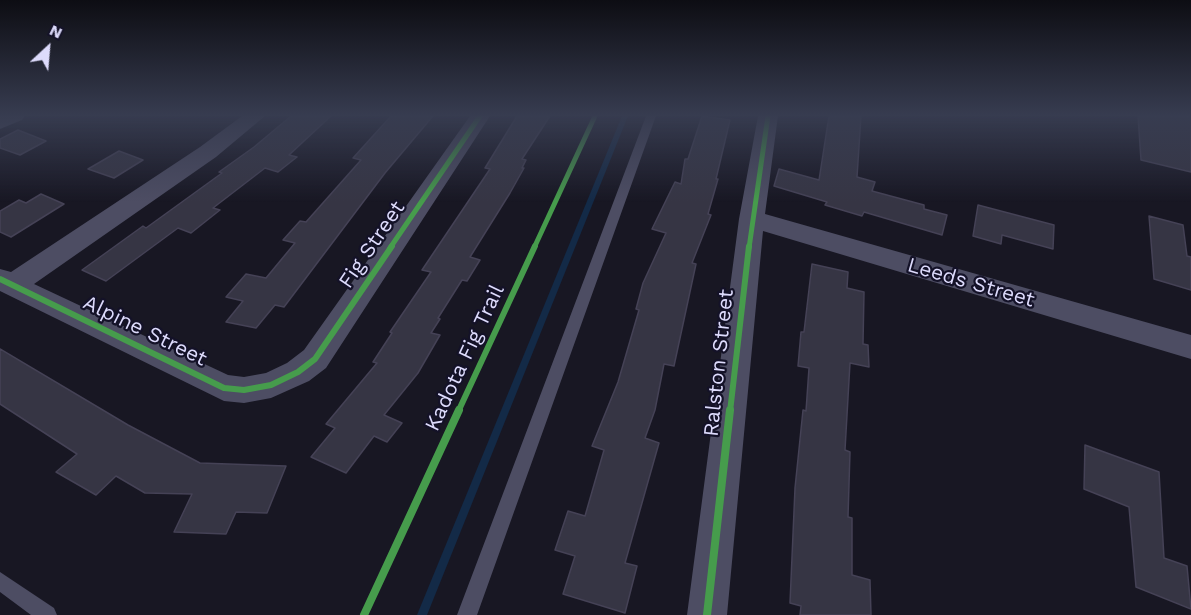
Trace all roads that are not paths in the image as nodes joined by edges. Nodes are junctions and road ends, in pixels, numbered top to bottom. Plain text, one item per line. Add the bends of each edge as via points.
1 (218, 145) edge
2 (460, 145) edge
3 (640, 145) edge
4 (764, 145) edge
5 (752, 219) junction
6 (6, 282) edge
7 (1191, 347) edge
8 (280, 381) joint
9 (0, 581) edge
10 (47, 615) edge
11 (467, 615) edge
12 (707, 615) edge

1 - 6 street
2 - 8 street, Fig Street via 315,358
3 - 11 lane
4 - 5 street, Ralston Street
5 - 7 street, Leeds Street
5 - 12 street, Ralston Street
6 - 8 street, Alpine Street via 224,388 244,390
9 - 10 lane

